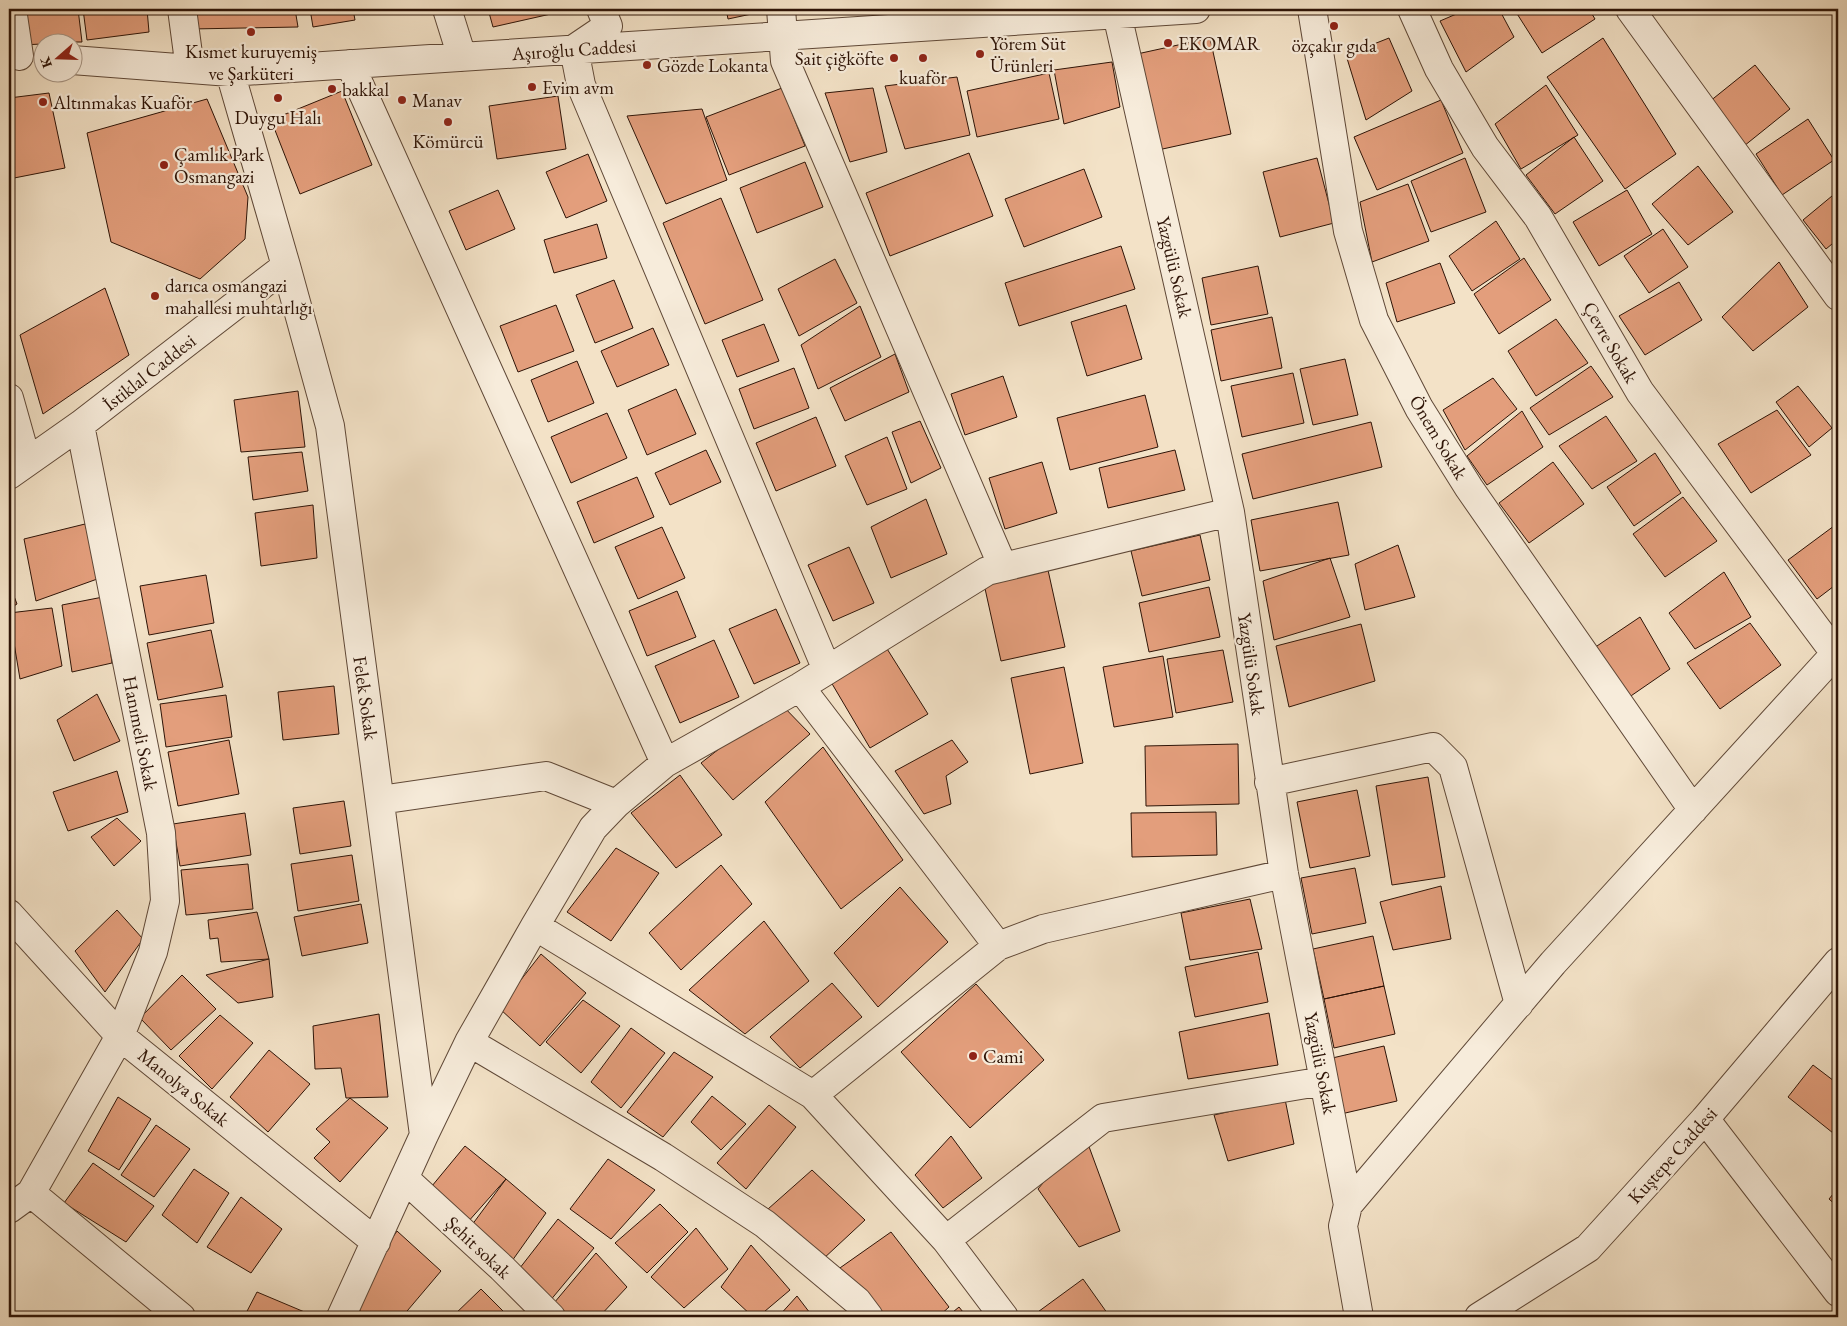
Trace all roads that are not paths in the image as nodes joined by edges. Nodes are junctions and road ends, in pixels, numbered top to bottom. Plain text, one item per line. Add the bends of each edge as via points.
1 (12, 9) edge
2 (182, 9) edge
3 (447, 9) edge
4 (601, 9) edge
5 (781, 9) edge
6 (1196, 9) edge
7 (1312, 9) edge
8 (1412, 9) edge
9 (1630, 9) edge
10 (1117, 14) junction
11 (964, 16) edge
12 (782, 36) junction
13 (574, 49) junction
14 (24, 57) edge
15 (462, 57) junction
16 (82, 61) edge
17 (350, 64) junction
18 (190, 69) junction
19 (230, 72) junction
20 (286, 266) junction
21 (1838, 296) edge
22 (9, 398) edge
23 (80, 425) junction
24 (18, 468) edge
25 (1230, 512) junction
26 (1003, 567) junction
27 (1837, 655) edge
28 (827, 670) junction
29 (800, 687) junction
30 (664, 763) junction
31 (1269, 782) junction
32 (380, 800) junction
33 (616, 804) junction
34 (1693, 810) junction
35 (1284, 874) junction
36 (9, 914) edge
37 (535, 926) junction
38 (998, 946) junction
39 (1838, 962) edge
40 (1519, 1004) junction
41 (120, 1036) junction
42 (469, 1042) junction
43 (1324, 1081) junction
44 (813, 1094) junction
45 (1705, 1119) junction
46 (424, 1135) junction
47 (405, 1179) junction
48 (30, 1193) junction
49 (1348, 1205) junction
50 (9, 1209) edge
51 (946, 1240) junction
52 (376, 1242) junction
53 (1838, 1292) edge
54 (181, 1317) edge
55 (341, 1317) edge
56 (551, 1317) edge
57 (869, 1317) edge
58 (1004, 1317) edge
59 (1359, 1317) edge
60 (1478, 1317) edge

1 - 14 street
2 - 18 street
3 - 15 street
4 - 13 street via 608,26
5 - 12 street
6 - 10 street, Aşıroğlu Caddesi
7 - 34 street, Önem Sokak via 1348,231 1374,320 1419,408 1470,488
8 - 27 street, Çevre Sokak via 1439,69 1485,147 1538,217 1640,392
9 - 21 street
10 - 11 street, Aşıroğlu Caddesi
10 - 25 street, Yazgülü Sokak
11 - 12 street, Aşıroğlu Caddesi
12 - 13 street, Aşıroğlu Caddesi
12 - 26 street via 785,61
13 - 15 street, Aşıroğlu Caddesi
13 - 28 street via 581,86
15 - 17 street, Aşıroğlu Caddesi
16 - 18 street, Aşıroğlu Caddesi
17 - 19 street, Aşıroğlu Caddesi
17 - 30 street
18 - 19 street, Aşıroğlu Caddesi
19 - 20 street, Felek Sokak
20 - 23 street, İstiklal Caddesi
20 - 32 street, Felek Sokak via 330,426
22 - 24 street
23 - 24 street, İstiklal Caddesi
23 - 41 street, Hanımeli Sokak via 161,833 165,901 154,952
25 - 26 street
25 - 31 street, Yazgülü Sokak
26 - 28 street via 987,571
27 - 34 street
28 - 29 street
29 - 30 street
29 - 38 street
30 - 33 street
31 - 35 street, Yazgülü Sokak
31 - 40 street via 1433,747 1452,767
32 - 33 street via 546,776
32 - 46 street, Felek Sokak
33 - 37 street via 593,828
34 - 40 street
35 - 38 street via 1043,929
35 - 43 street, Yazgülü Sokak
36 - 41 street, Manolya Sokak
37 - 42 street
37 - 44 street
38 - 44 street
39 - 45 street, Kuştepe Caddesi
40 - 49 street
41 - 48 street, Hanımeli Sokak
41 - 52 street, Manolya Sokak
42 - 46 street
42 - 57 street via 663,1157 765,1224 856,1301
43 - 49 street, Yazgülü Sokak
43 - 51 street via 1104,1118
44 - 51 street
45 - 53 street
45 - 60 street, Kuştepe Caddesi via 1588,1248
46 - 47 street
47 - 52 street
47 - 56 street, Şehit sokak
48 - 50 street
48 - 54 street
49 - 59 street, Yazgülü Sokak via 1343,1226
51 - 58 street
52 - 55 street

